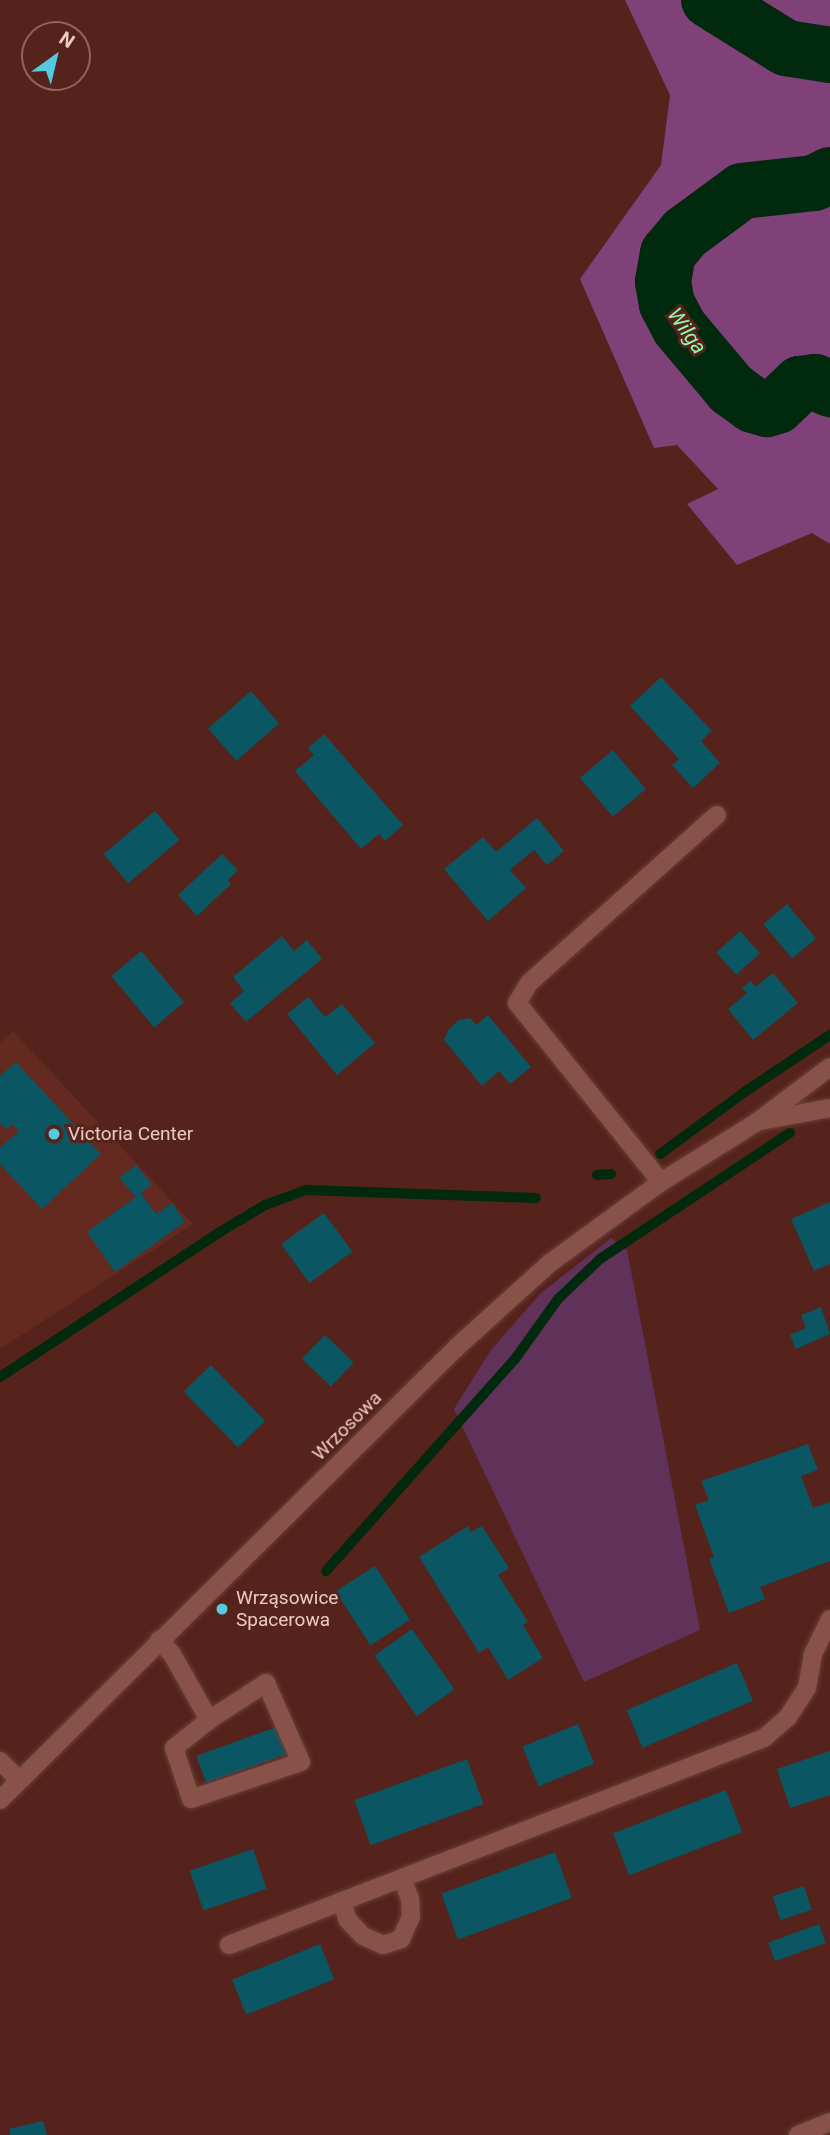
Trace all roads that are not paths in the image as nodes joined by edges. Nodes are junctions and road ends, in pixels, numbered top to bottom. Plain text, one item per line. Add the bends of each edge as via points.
1 (717, 815) dead end
2 (830, 1068) edge
3 (830, 1108) edge
4 (757, 1122) junction
5 (661, 1182) junction
6 (830, 1619) edge
7 (159, 1640) junction
8 (209, 1720) junction
9 (0, 1761) edge
10 (19, 1780) junction
11 (0, 1800) edge
12 (402, 1878) junction
13 (342, 1901) junction
14 (229, 1945) dead end
15 (830, 2122) edge
16 (798, 2135) edge

1 - 5 street via 529,983 517,1003
2 - 4 street, Wrzosowa
3 - 4 street, Wrzosowa
4 - 5 street, Wrzosowa
5 - 7 street, Wrzosowa via 550,1263 457,1347
6 - 12 street via 813,1654 807,1688 788,1717 764,1738
7 - 8 street via 173,1654
7 - 10 street, Wrzosowa
8 - 8 street via 266,1683 301,1762 191,1799 174,1748
9 - 10 street
10 - 11 street, Wrzosowa
12 - 13 street
12 - 13 street via 411,1917 401,1939 383,1945 363,1936 347,1919
13 - 14 street
15 - 16 street

